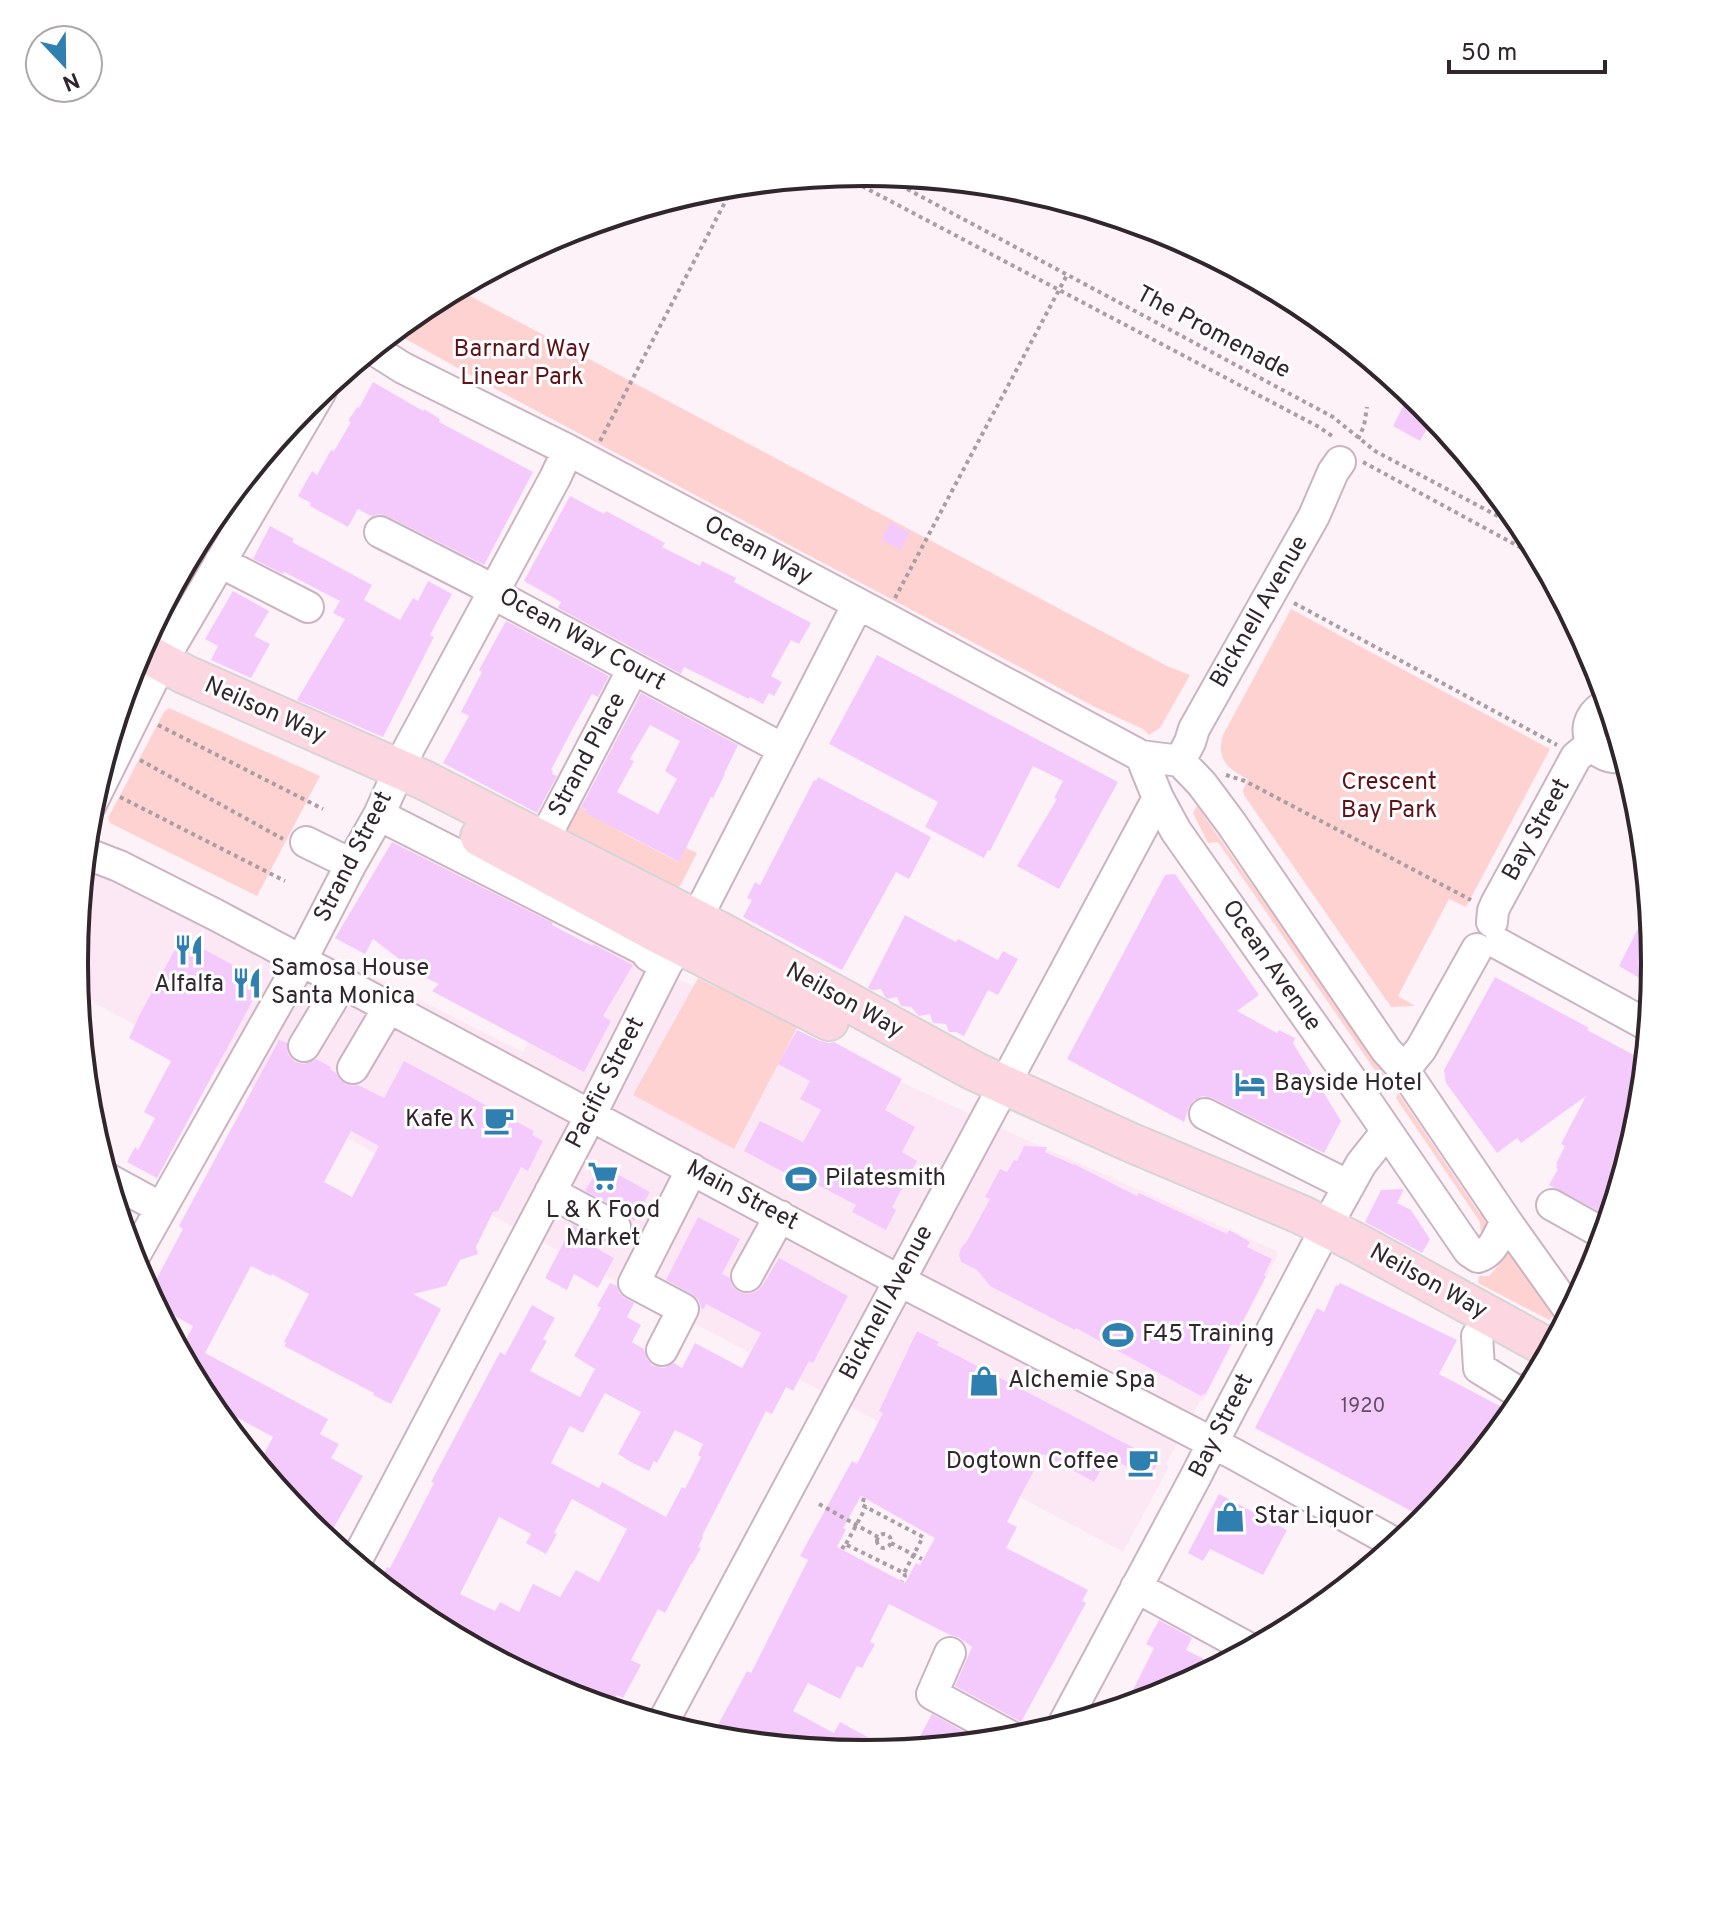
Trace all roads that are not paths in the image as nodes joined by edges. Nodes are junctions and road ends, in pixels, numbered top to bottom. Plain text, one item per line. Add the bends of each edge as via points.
1 (382, 355) edge
2 (294, 437) edge
3 (1348, 449) road end
4 (568, 450) junction
5 (380, 532) dead end
6 (220, 562) junction
7 (494, 591) junction
8 (858, 604) junction
9 (308, 607) dead end
10 (148, 665) edge
11 (146, 667) edge
12 (633, 669) junction
13 (145, 671) edge
14 (1599, 709) edge
15 (134, 720) edge
16 (1592, 744) junction
17 (783, 749) junction
18 (1141, 756) junction
19 (1613, 756) edge
20 (1180, 761) junction
21 (109, 786) edge
22 (391, 788) junction
23 (1158, 798) junction
24 (296, 841) road end
25 (543, 841) junction
26 (96, 857) edge
27 (351, 864) junction
28 (1485, 929) junction
29 (681, 941) junction
30 (301, 961) junction
31 (342, 983) junction
32 (389, 1007) junction
33 (1638, 1020) edge
34 (304, 1046) dead end
35 (353, 1068) dead end
36 (1404, 1070) junction
37 (998, 1096) junction
38 (1205, 1114) dead end
39 (591, 1115) junction
40 (1387, 1131) junction
41 (692, 1169) junction
42 (121, 1186) edge
43 (1349, 1186) junction
44 (550, 1192) junction
45 (1552, 1205) dead end
46 (161, 1208) junction
47 (780, 1216) junction
48 (1506, 1221) junction
49 (615, 1227) dead end
50 (1594, 1228) edge
51 (1320, 1239) junction
52 (141, 1244) edge
53 (747, 1276) dead end
54 (900, 1281) junction
55 (1563, 1301) edge
56 (1477, 1336) junction
57 (1540, 1344) edge
58 (662, 1350) dead end
59 (1530, 1363) edge
60 (1513, 1389) edge
61 (1212, 1443) junction
62 (1386, 1538) edge
63 (360, 1553) edge
64 (1136, 1587) junction
65 (1238, 1643) edge
66 (950, 1653) dead end
67 (1070, 1711) edge
68 (667, 1714) edge
69 (995, 1728) edge

1 - 4 street, Ocean Way
2 - 6 street
3 - 20 street, Bicknell Avenue
4 - 7 street, Strand Street
4 - 8 street, Ocean Way
5 - 7 street, Ocean Way Court
6 - 9 street
6 - 10 street
7 - 12 street, Ocean Way Court
7 - 22 street, Strand Street
8 - 17 street, Pacific Street
8 - 18 street, Ocean Way
11 - 22 main road, Neilson Way
12 - 17 street, Ocean Way Court
12 - 25 street, Strand Place
13 - 15 street
14 - 16 street, Bay Street via 1589,727
15 - 21 street
16 - 19 street
16 - 28 street, Bay Street via 1576,757
17 - 29 street, Pacific Street
18 - 20 street, Ocean Way
18 - 23 street
20 - 36 street, Ocean Avenue via 1231,823
22 - 25 main road, Neilson Way via 424,780
22 - 27 street, Strand Street
22 - 29 main road, Neilson Way
23 - 37 street, Bicknell Avenue
23 - 40 street, Ocean Avenue
24 - 27 street
25 - 29 main road, Neilson Way
26 - 30 street, Main Street
27 - 30 street, Strand Street
28 - 33 street
28 - 36 street, Bay Street via 1421,1049
29 - 37 main road, Neilson Way
29 - 39 street, Pacific Street
30 - 31 street, Main Street
30 - 46 street, Strand Street
31 - 32 street, Main Street
31 - 34 street
32 - 35 street
32 - 39 street, Main Street
36 - 48 street, Ocean Avenue
37 - 51 main road, Neilson Way via 1120,1165
37 - 54 street, Bicknell Avenue
38 - 43 street
39 - 41 street, Main Street
39 - 44 street, Pacific Street
40 - 43 street, Bay Street
40 - 48 street, Ocean Avenue via 1469,1251 1486,1255
41 - 47 street, Main Street
41 - 58 street via 634,1283 683,1309
42 - 46 street
43 - 51 street, Bay Street
44 - 49 street
44 - 63 street, Pacific Street
45 - 50 street
46 - 52 street, Strand Street
47 - 53 street
47 - 54 street, Main Street
48 - 55 street, Ocean Avenue
51 - 56 main road, Neilson Way
51 - 57 main road, Neilson Way
51 - 61 street, Bay Street
54 - 61 street, Main Street
54 - 68 street, Bicknell Avenue
56 - 59 main road, Neilson Way
56 - 60 street via 1479,1368
61 - 62 street, Main Street
61 - 64 street, Bay Street
64 - 65 street
64 - 67 street, Bay Street
66 - 69 street via 932,1694

